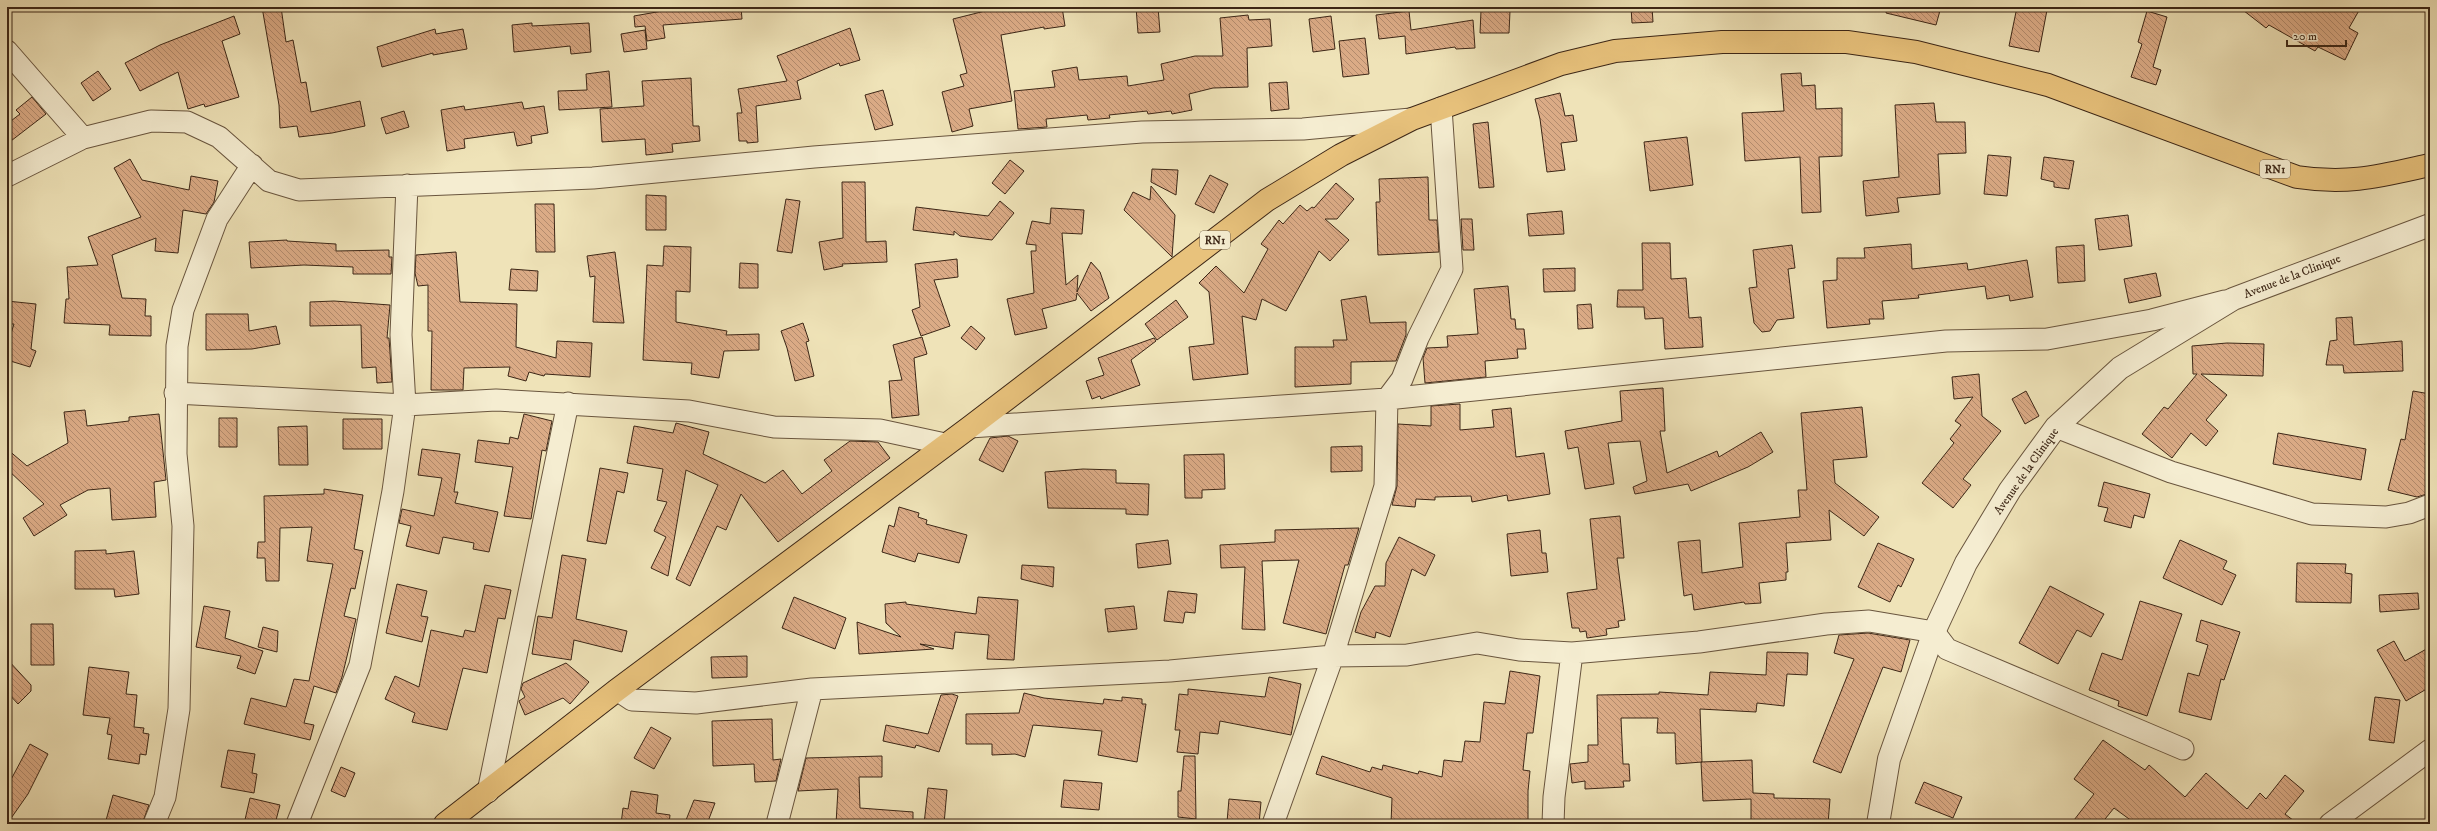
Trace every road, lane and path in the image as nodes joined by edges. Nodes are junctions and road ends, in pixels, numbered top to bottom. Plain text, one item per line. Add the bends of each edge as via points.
1 (7, 52) edge
2 (1441, 108) junction
3 (1412, 119) junction
4 (83, 138) junction
5 (2430, 165) edge
6 (252, 166) junction
7 (9, 171) edge
8 (407, 185) junction
9 (2430, 225) edge
10 (2233, 299) junction
11 (175, 393) junction
12 (1387, 399) junction
13 (568, 403) junction
14 (405, 405) junction
15 (970, 427) junction
16 (2056, 427) junction
17 (945, 444) junction
18 (2430, 505) edge
19 (1934, 632) junction
20 (1572, 653) junction
21 (1333, 656) junction
22 (812, 689) junction
23 (617, 690) junction
24 (2183, 749) dead end
25 (2430, 750) edge
26 (488, 792) junction
27 (154, 824) edge
28 (297, 824) edge
29 (445, 824) edge
30 (777, 824) edge
31 (1273, 824) edge
32 (1553, 824) edge
33 (1878, 824) edge
34 (2330, 824) edge

1 - 4 street
2 - 3 highway, RN1
2 - 5 highway, RN1 via 1561,64 1615,51 1722,42 1848,42 1923,54 2048,85 2297,177 2327,182 2364,180
2 - 12 street via 1452,268 1418,338 1402,379
3 - 8 street via 1303,129 1142,132 814,157 593,178
3 - 15 highway, RN1 via 1341,155 1267,200
4 - 6 street via 151,121 187,122 219,137
4 - 7 street
6 - 8 street via 270,181 299,190
6 - 11 street via 217,219 183,310 177,346
8 - 14 street via 401,335
9 - 10 street, Avenue de la Clinique
10 - 12 street via 2152,320 2047,339 1938,342
10 - 16 street, Avenue de la Clinique via 2120,368
11 - 14 street
11 - 27 street via 176,454 183,526 179,709 165,797
12 - 15 street
12 - 21 street via 1385,486
13 - 14 street via 496,400
13 - 17 street via 689,411 774,427 880,430
13 - 26 street
14 - 28 street via 393,491 360,665
15 - 17 highway, RN1
16 - 18 street via 2171,472 2312,514 2386,518
16 - 19 street, Avenue de la Clinique via 2010,490 1966,563
17 - 23 highway, RN1
19 - 20 street via 1869,621 1826,624 1700,642
19 - 24 street via 1947,649
19 - 33 street, Avenue de la Clinique via 1889,759
20 - 21 street via 1519,650 1477,643 1407,655
20 - 32 street
21 - 22 street via 1154,672
21 - 31 street
22 - 23 street via 696,702 632,700
22 - 30 street
23 - 26 highway, RN1
25 - 34 street
26 - 29 highway, RN1

